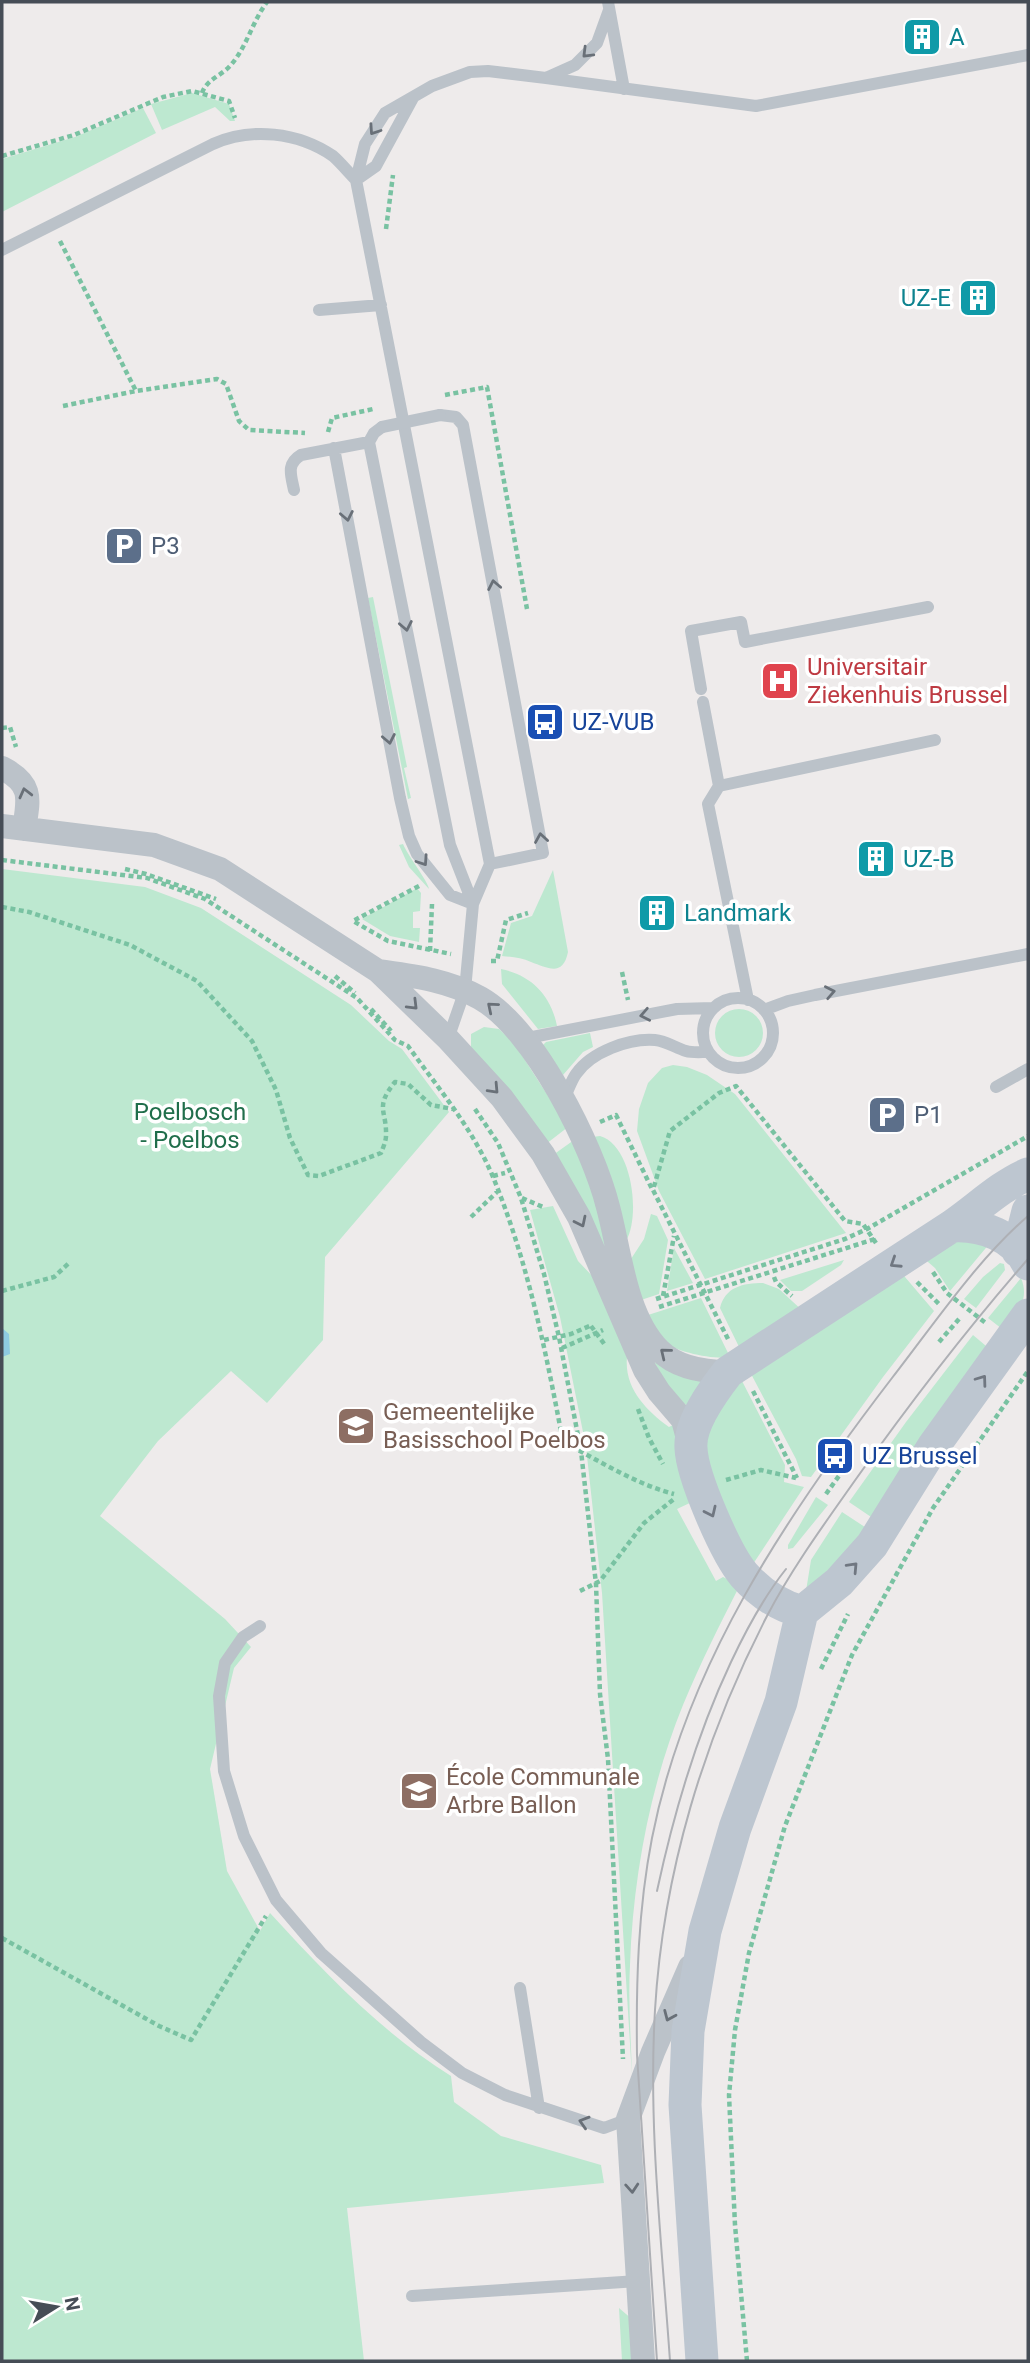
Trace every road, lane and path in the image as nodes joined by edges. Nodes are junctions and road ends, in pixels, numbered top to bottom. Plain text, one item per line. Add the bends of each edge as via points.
1 (267, 2) edge
2 (608, 6) edge
3 (1028, 55) edge
4 (546, 78) junction
5 (624, 89) junction
6 (202, 93) junction
7 (414, 97) junction
8 (246, 118) dead end
9 (2, 156) edge
10 (356, 180) junction
11 (60, 240) dead end
12 (2, 250) edge
13 (381, 305) junction
14 (319, 310) dead end
15 (136, 391) junction
16 (438, 396) dead end
17 (63, 406) dead end
18 (381, 407) dead end
19 (320, 433) dead end
20 (312, 434) dead end
21 (369, 442) junction
22 (334, 448) junction
23 (294, 490) dead end
24 (928, 607) dead end
25 (527, 609) dead end
26 (935, 740) dead end
27 (2, 768) edge
28 (719, 786) junction
29 (13, 828) edge
30 (2, 853) edge
31 (11, 854) dead end
32 (2, 860) edge
33 (490, 864) junction
34 (117, 867) dead end
35 (426, 894) dead end
36 (432, 898) dead end
37 (473, 904) junction
38 (228, 905) dead end
39 (2, 907) edge
40 (528, 913) dead end
41 (430, 952) junction
42 (1028, 954) edge
43 (454, 955) dead end
44 (491, 961) dead end
45 (324, 967) dead end
46 (378, 971) junction
47 (464, 990) junction
48 (748, 1000) junction
49 (713, 1008) junction
50 (764, 1010) junction
51 (522, 1039) junction
52 (448, 1040) junction
53 (410, 1044) dead end
54 (708, 1052) junction
55 (1028, 1069) edge
56 (996, 1087) dead end
57 (564, 1099) junction
58 (454, 1109) junction
59 (596, 1124) dead end
60 (1028, 1136) edge
61 (511, 1171) dead end
62 (505, 1173) dead end
63 (1028, 1174) edge
64 (493, 1176) junction
65 (653, 1190) junction
66 (498, 1191) junction
67 (471, 1217) dead end
68 (952, 1226) junction
69 (867, 1229) junction
70 (674, 1235) junction
71 (1023, 1240) edge
72 (875, 1242) junction
73 (69, 1264) dead end
74 (913, 1264) junction
75 (774, 1277) dead end
76 (700, 1283) junction
77 (2, 1291) edge
78 (705, 1292) junction
79 (663, 1297) junction
80 (798, 1297) dead end
81 (939, 1304) dead end
82 (629, 1314) junction
83 (959, 1318) dead end
84 (592, 1326) junction
85 (1019, 1329) edge
86 (596, 1333) junction
87 (559, 1337) junction
88 (544, 1340) junction
89 (939, 1342) dead end
90 (562, 1348) junction
91 (612, 1355) dead end
92 (734, 1368) junction
93 (1028, 1371) edge
94 (636, 1403) dead end
95 (691, 1447) junction
96 (581, 1451) junction
97 (846, 1466) dead end
98 (667, 1472) dead end
99 (725, 1480) dead end
100 (673, 1483) dead end
101 (826, 1494) dead end
102 (678, 1495) junction
103 (596, 1584) junction
104 (580, 1591) dead end
105 (852, 1606) dead end
106 (802, 1612) junction
107 (260, 1626) dead end
108 (820, 1671) dead end
109 (276, 1900) junction
110 (705, 1931) junction
111 (2, 1938) edge
112 (520, 1988) dead end
113 (624, 2068) dead end
114 (539, 2108) junction
115 (628, 2119) junction
116 (638, 2281) junction
117 (412, 2296) dead end
118 (643, 2361) edge
119 (702, 2361) edge
120 (747, 2361) edge

1 - 6 path via 242,50
2 -> 4 lane via 597,43 575,65
2 - 5 lane
3 - 5 lane via 757,106
4 - 5 lane
4 - 7 lane via 470,72
6 - 8 path via 229,101 236,119
6 - 9 path via 163,97 74,135
7 - 10 lane via 376,166
7 -> 10 lane via 385,113 365,144
10 - 12 lane via 334,157 310,143 243,133
10 - 13 lane
11 - 15 path
13 - 14 lane
13 - 33 lane
15 - 17 path
15 - 20 path via 217,379 226,384 239,421 249,430
16 - 25 path via 487,387
18 - 19 path via 331,418 328,432
21 - 22 lane
33 -> 21 lane, bridge via 543,852 463,425 456,417 440,415 382,427
21 -> 37 lane via 450,845
22 - 23 lane via 293,460
22 -> 37 lane via 409,836 417,854 450,895
24 - 28 lane via 745,642 741,622 691,631
26 - 28 lane
29 -> 27 street via 27,792 22,782
28 - 48 lane via 708,804
29 - 46 street via 155,845 220,869
30 - 31 path
32 - 58 path via 147,878 205,899 357,998 395,1040 408,1046
33 - 37 lane
34 - 38 path
35 - 41 path via 418,885 353,921 388,941
36 - 41 path
37 - 47 lane
39 - 58 path via 131,945 197,981 251,1041 276,1090 290,1138 308,1175 319,1176 381,1153 387,1138 382,1113 386,1094 395,1082 408,1084 430,1105
40 - 44 path via 506,920 496,961
41 - 43 path
50 -> 42 lane via 802,998
45 - 53 path via 379,1016 397,1039
46 - 47 street via 436,980
46 -> 52 street
51 -> 47 street via 496,1010
47 - 52 lane
48 - 49 lane via 729,999
48 - 50 lane
49 -> 51 lane via 677,1009
49 - 54 lane via 703,1025
50 - 54 lane via 773,1037 759,1061 732,1068
51 - 57 street
52 -> 82 street via 502,1098 543,1154
54 - 57 lane via 688,1052 655,1040 607,1051 589,1059 575,1074
55 - 56 lane
57 - 82 street via 603,1187
58 - 64 path
59 - 65 path via 616,1115
60 - 69 path
61 - 87 path
62 - 64 path
63 - 68 street
64 - 66 path
65 - 69 path via 670,1131 719,1093 736,1086 845,1220 863,1223
65 - 70 path
66 - 67 path
66 - 88 path
68 - 71 street via 983,1227
68 - 74 street
69 - 72 path
69 - 76 path
70 - 76 path
70 - 79 path
72 - 74 path via 897,1233
72 - 78 path
73 - 77 path via 54,1277
74 - 81 path
74 - 85 path via 932,1271 947,1293
74 -> 92 street
75 - 80 path via 789,1295
76 - 78 path
76 - 79 path
78 - 82 path
78 - 92 path
79 - 82 path
82 - 84 path
82 - 86 path
92 -> 82 street via 702,1371 668,1357
82 - 95 street via 652,1382 682,1420
83 - 89 path
84 - 86 path
84 - 87 path
106 -> 85 street via 839,1582 872,1545 933,1447
86 - 90 path
86 - 91 path
87 - 88 path
87 - 90 path
88 - 96 path via 563,1441
90 - 96 path
92 - 95 street via 707,1402
92 - 99 path via 797,1478 761,1470
93 - 120 path via 933,1508 852,1654 790,1813 749,1953 729,2095
94 - 98 path
95 -> 106 street via 707,1506 743,1574 775,1601
96 - 102 path
96 - 103 path
97 - 101 path
100 - 102 path
102 - 103 path via 644,1523
103 - 104 path
103 - 113 path
105 - 108 path
106 - 110 street via 781,1703 735,1828
107 - 109 lane via 243,1637 225,1663 219,1696 223,1771 244,1836
109 - 111 path via 191,2040
109 - 114 lane via 321,1953 421,2042 462,2073
110 -> 115 street
110 - 119 street via 688,2031 685,2105
112 - 114 lane
115 -> 114 lane via 604,2128
115 -> 116 street
116 - 117 lane
116 - 118 street

